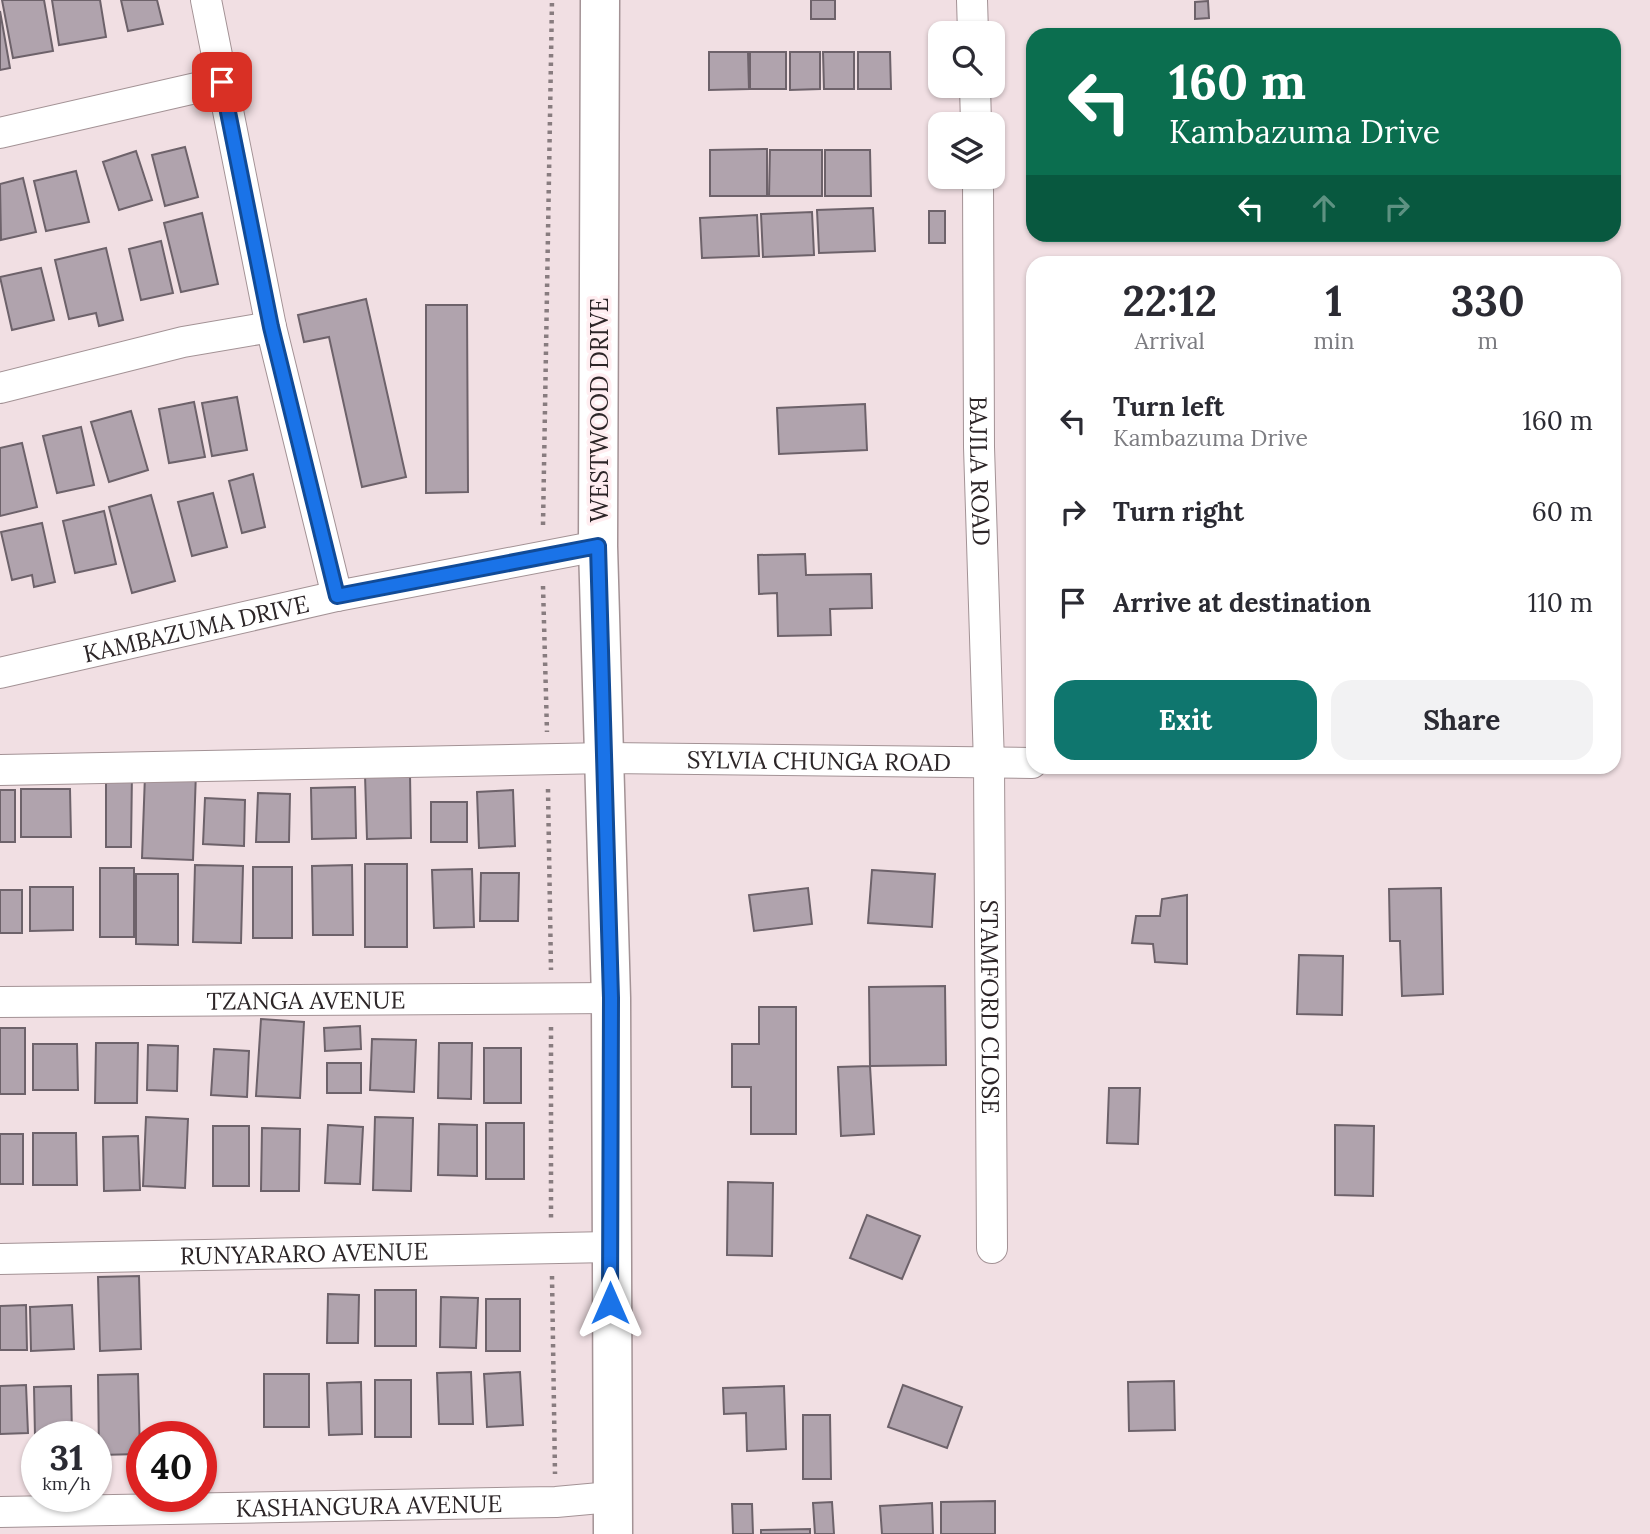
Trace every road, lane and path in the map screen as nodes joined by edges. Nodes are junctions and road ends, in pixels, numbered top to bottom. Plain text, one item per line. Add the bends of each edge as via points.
1 (206, 0) edge
2 (552, 0) edge
3 (600, 0) edge
4 (972, 0) edge
5 (973, 21) edge
6 (222, 82) junction
7 (0, 133) edge
8 (978, 189) edge
9 (271, 327) junction
10 (0, 388) edge
11 (598, 546) junction
12 (543, 554) junction
13 (337, 596) junction
14 (0, 673) edge
15 (547, 758) junction
16 (607, 758) junction
17 (1026, 762) edge
18 (989, 764) junction
19 (0, 770) edge
20 (551, 997) junction
21 (611, 998) junction
22 (0, 1002) edge
23 (610, 1247) junction
24 (992, 1248) dead end
25 (552, 1250) junction
26 (0, 1259) edge
27 (556, 1502) junction
28 (0, 1512) edge
29 (612, 1516) edge

1 - 6 street
2 - 12 path
3 - 11 street, WESTWOOD DRIVE
4 - 5 street
6 - 7 street
6 - 9 street
8 - 18 street, BAJILA ROAD via 979,447
9 - 10 street via 183,342
9 - 13 street
11 - 12 street, KAMBAZUMA DRIVE
11 - 16 street, WESTWOOD DRIVE
12 - 13 street, KAMBAZUMA DRIVE
12 - 15 path
13 - 14 street, KAMBAZUMA DRIVE
15 - 16 street, SYLVIA CHUNGA ROAD
15 - 19 street, SYLVIA CHUNGA ROAD
15 - 20 path
16 - 18 street, SYLVIA CHUNGA ROAD
16 - 21 street, WESTWOOD DRIVE
17 - 18 street, SYLVIA CHUNGA ROAD
18 - 24 street, STAMFORD CLOSE
20 - 21 street, TZANGA AVENUE
20 - 22 street, TZANGA AVENUE
20 - 25 path
21 - 23 street, WESTWOOD DRIVE
23 - 25 street, RUNYARARO AVENUE
23 - 29 street, WESTWOOD DRIVE
25 - 26 street, RUNYARARO AVENUE
25 - 27 path
27 - 28 street, KASHANGURA AVENUE
27 - 29 street, KASHANGURA AVENUE

